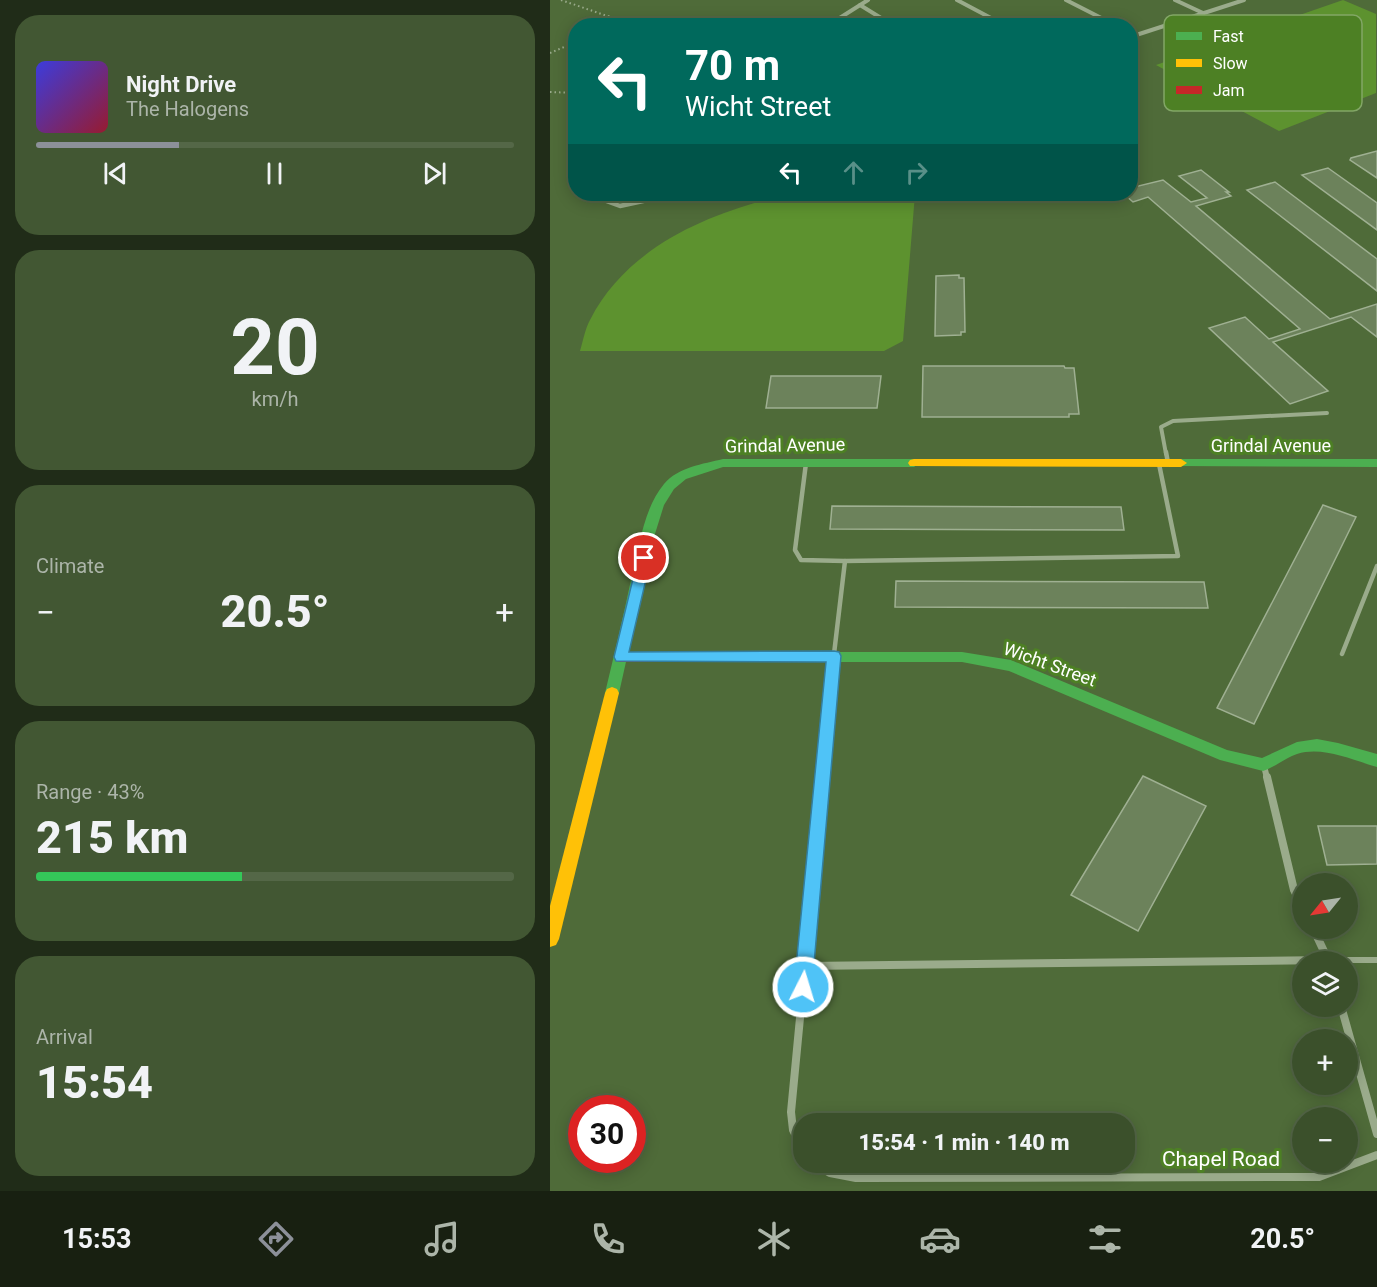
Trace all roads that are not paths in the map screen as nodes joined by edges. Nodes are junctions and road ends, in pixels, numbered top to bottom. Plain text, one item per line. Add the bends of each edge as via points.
1 (868, 0) edge
2 (957, 0) edge
3 (1066, 0) edge
4 (1175, 0) edge
5 (1244, 0) edge
6 (859, 5) junction
7 (1204, 13) junction
8 (1198, 15) edge
9 (839, 18) edge
10 (881, 18) edge
11 (991, 18) edge
12 (1101, 18) edge
13 (1164, 26) edge
14 (1138, 34) edge
15 (599, 201) edge
16 (646, 201) edge
17 (1327, 413) dead end
18 (806, 463) junction
19 (1164, 463) junction
20 (1376, 463) edge
21 (845, 561) junction
22 (1376, 566) edge
23 (1342, 654) dead end
24 (834, 656) junction
25 (621, 657) junction
26 (1376, 761) edge
27 (1264, 765) junction
28 (1292, 882) edge
29 (550, 939) edge
30 (1358, 960) edge
31 (1376, 960) edge
32 (1292, 961) edge
33 (805, 966) junction
34 (1344, 1017) edge
35 (793, 1130) edge
36 (1376, 1134) edge
37 (1376, 1155) edge
38 (830, 1173) edge

1 - 6 street
2 - 11 street
3 - 12 street
4 - 7 street
5 - 7 street
6 - 9 street
6 - 10 street
7 - 8 street
13 - 14 street
15 - 16 street via 616,206
17 - 19 lane via 1173,421 1161,427
18 - 19 street, Grindal Avenue
18 - 21 lane via 795,550 801,560
18 - 25 street, Grindal Avenue via 706,466 675,481 665,491 654,518
19 - 20 street, Grindal Avenue
19 - 21 lane via 1178,556
21 - 24 lane
22 - 23 lane
24 - 25 street, Wicht Street
24 - 27 street, Wicht Street via 962,657 1012,666 1225,756
24 - 33 street
25 - 29 street, Grindal Avenue
26 - 27 street via 1307,746
27 - 28 street
30 - 31 lane
32 - 33 street
33 - 35 street via 791,1112
34 - 36 street
37 - 38 street, Chapel Road via 1319,1177 856,1178

